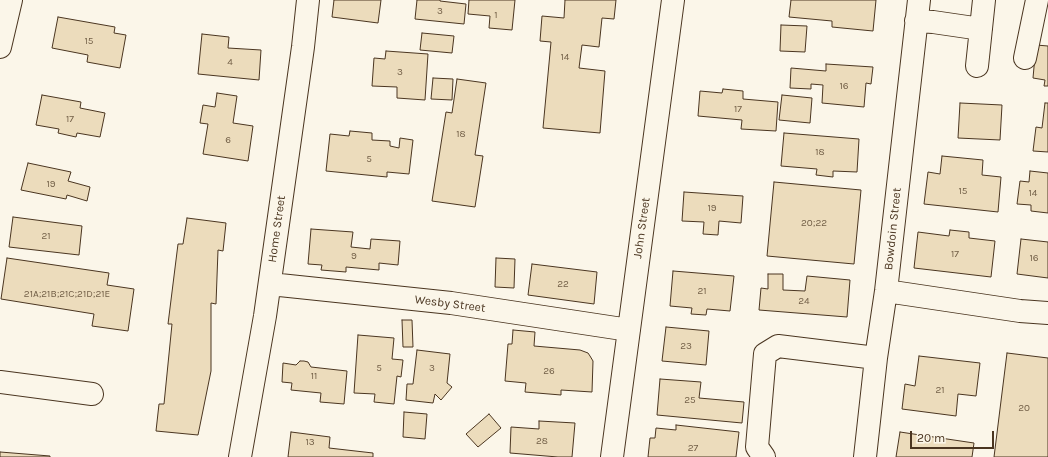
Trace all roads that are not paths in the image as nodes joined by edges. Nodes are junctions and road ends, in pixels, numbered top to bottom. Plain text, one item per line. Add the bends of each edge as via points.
1 (11, 0) edge
2 (308, 0) edge
3 (672, 0) edge
4 (984, 0) edge
5 (1037, 0) edge
6 (918, 10) edge
7 (981, 29) junction
8 (0, 47) edge
9 (1025, 58) dead end
10 (977, 66) dead end
11 (270, 284) junction
12 (886, 291) junction
13 (1048, 313) edge
14 (629, 330) junction
15 (876, 358) junction
16 (0, 382) edge
17 (92, 394) dead end
18 (240, 457) edge
19 (612, 457) edge
20 (764, 457) edge
21 (865, 457) edge

1 - 8 street
2 - 11 street, Home Street
3 - 14 street, John Street
4 - 7 street
5 - 9 street
6 - 7 street via 933,22
6 - 12 street, Bowdoin Street
7 - 10 street
11 - 14 street, Wesby Street via 452,303
11 - 18 street, Home Street
12 - 13 street
12 - 15 street, Bowdoin Street
14 - 19 street, John Street
15 - 20 street via 778,346 765,354 757,447
15 - 21 street, Bowdoin Street
16 - 17 street

